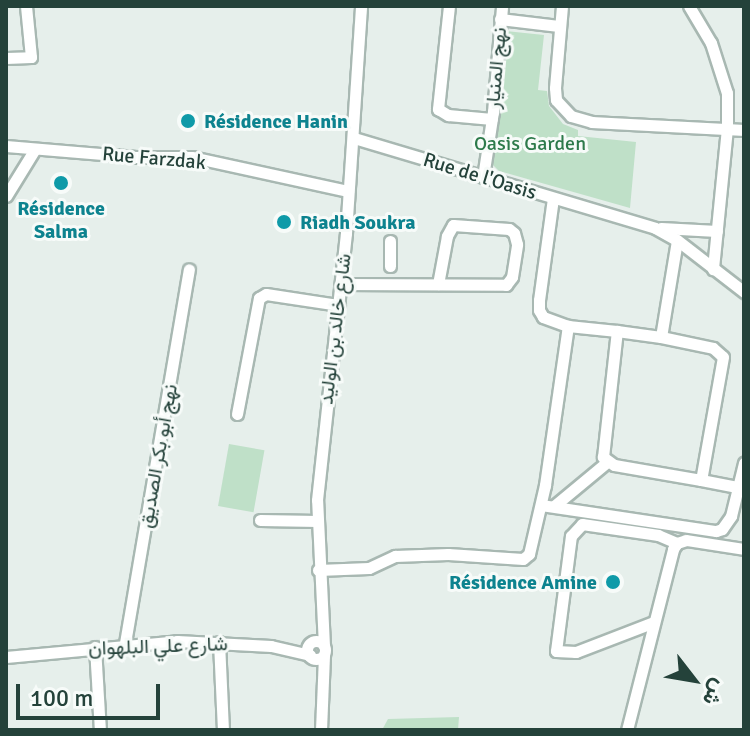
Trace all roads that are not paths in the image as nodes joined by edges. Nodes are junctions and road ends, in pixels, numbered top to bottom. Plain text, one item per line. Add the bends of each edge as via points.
1 (26, 6) edge
2 (361, 6) edge
3 (449, 6) edge
4 (562, 6) edge
5 (689, 6) edge
6 (501, 12) edge
7 (559, 26) junction
8 (6, 58) edge
9 (492, 119) junction
10 (727, 128) junction
11 (744, 130) edge
12 (354, 138) junction
13 (6, 146) edge
14 (35, 149) junction
15 (483, 177) junction
16 (348, 191) junction
17 (6, 196) edge
18 (553, 198) junction
19 (655, 228) junction
20 (717, 231) junction
21 (677, 240) junction
22 (390, 241) dead end
23 (390, 266) dead end
24 (189, 269) dead end
25 (713, 269) junction
26 (341, 284) junction
27 (438, 284) junction
28 (744, 292) edge
29 (339, 305) junction
30 (568, 326) junction
31 (617, 331) junction
32 (661, 337) junction
33 (237, 414) dead end
34 (607, 462) junction
35 (744, 463) edge
36 (701, 480) junction
37 (738, 487) junction
38 (548, 505) junction
39 (260, 520) dead end
40 (318, 521) junction
41 (677, 543) junction
42 (744, 549) edge
43 (318, 570) junction
44 (654, 622) junction
45 (219, 642) junction
46 (125, 643) junction
47 (271, 646) junction
48 (318, 646) junction
49 (95, 647) junction
50 (310, 656) junction
51 (6, 657) edge
52 (321, 699) junction
53 (100, 730) edge
54 (223, 730) edge
55 (321, 730) edge
56 (627, 730) edge

1 - 8 street via 31,57
2 - 12 street, شارع خالد بن الوليد
3 - 9 street via 438,109 448,115
4 - 7 street
5 - 10 street via 720,68 727,93
6 - 7 street
6 - 9 street, نهج المنيار
7 - 10 street via 556,100 571,116 618,124
9 - 15 street, نهج المنيار
10 - 11 street
10 - 20 street
12 - 15 street, Rue de l'Oasis
12 - 16 street, شارع خالد بن الوليد
13 - 14 street, Rue Farzdak
14 - 16 street, Rue Farzdak via 192,157
14 - 17 street
15 - 18 street, Rue de l'Oasis
16 - 26 street, شارع خالد بن الوليد
18 - 19 street, Rue de l'Oasis
18 - 30 street via 539,310
19 - 20 street
19 - 21 street
20 - 25 street
21 - 25 street
21 - 32 street
22 - 23 street
24 - 46 street, نهج أبو بكر الصديق
25 - 28 street
26 - 27 street
26 - 29 street, شارع خالد بن الوليد
27 - 27 street via 506,285 512,277 514,233 453,225
29 - 33 street via 266,294 259,298
29 - 40 street, شارع خالد بن الوليد
30 - 31 street
30 - 38 street
31 - 32 street
31 - 34 street via 601,453
32 - 36 street via 713,348 723,357
34 - 36 street
34 - 38 street
35 - 37 street
36 - 37 street
37 - 38 street via 727,523 716,531
38 - 43 street via 523,559 395,556 369,568
39 - 40 street
40 - 43 street, شارع خالد بن الوليد
41 - 42 street via 700,540
41 - 44 street
41 - 44 street via 658,535 582,524 571,536 556,651 576,652
43 - 48 street, شارع خالد بن الوليد
44 - 56 street
45 - 46 street, شارع علي البلهوان
45 - 47 street, شارع علي البلهوان
45 - 54 street
46 - 49 street, شارع علي البلهوان
47 - 48 street
47 - 50 street, شارع علي البلهوان
48 - 50 street via 308,647
48 - 52 street, شارع خالد بن الوليد
49 - 51 street, شارع علي البلهوان
49 - 53 street
50 - 52 street, شارع خالد بن الوليد
52 - 55 street, شارع خالد بن الوليد

